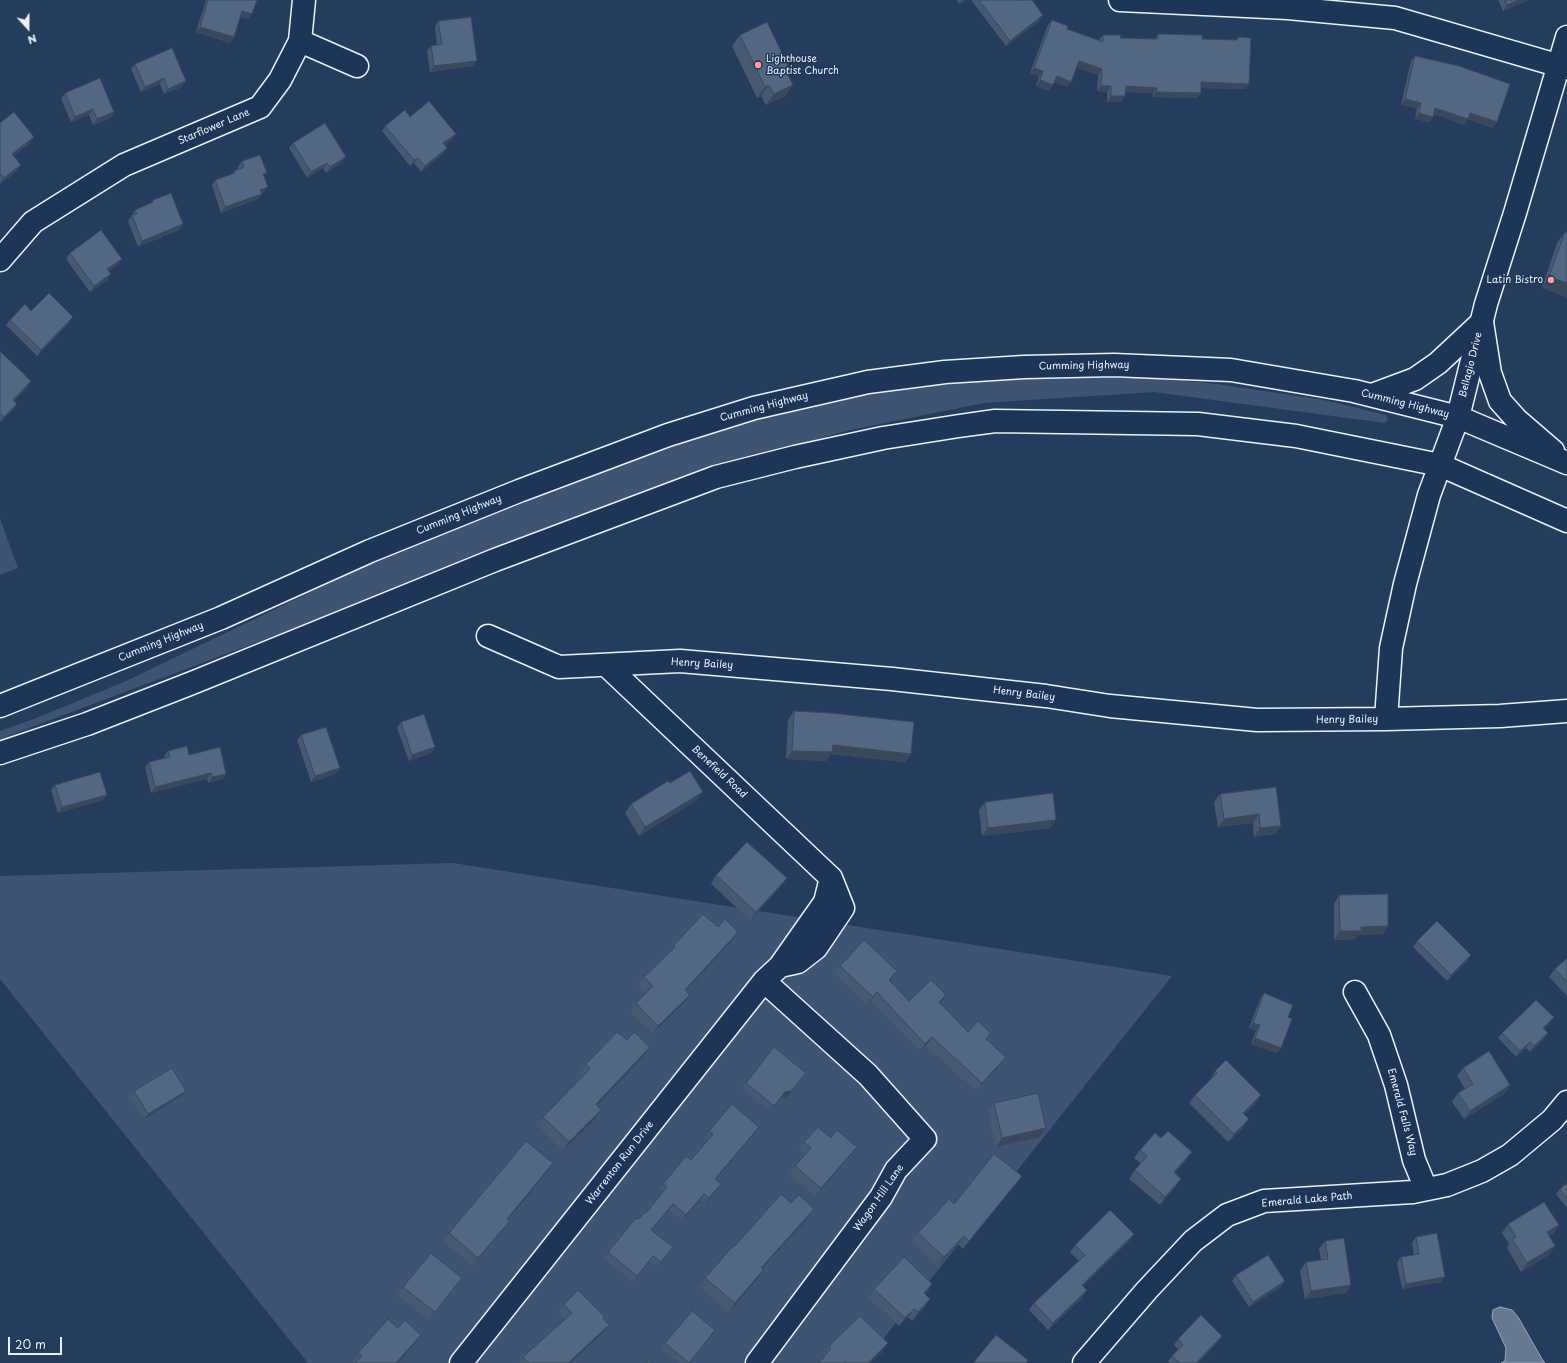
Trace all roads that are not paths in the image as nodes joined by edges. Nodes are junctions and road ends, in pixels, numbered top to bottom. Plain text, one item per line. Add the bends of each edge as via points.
1 (304, 0) edge
2 (1120, 0) edge
3 (1260, 3) edge
4 (1567, 37) edge
5 (300, 40) junction
6 (357, 66) dead end
7 (1563, 67) edge
8 (0, 260) edge
9 (1482, 322) junction
10 (1372, 396) junction
11 (1458, 417) junction
12 (1567, 463) edge
13 (1440, 465) junction
14 (1567, 521) edge
15 (488, 636) dead end
16 (606, 665) junction
17 (0, 706) edge
18 (1567, 711) edge
19 (1386, 719) junction
20 (0, 753) edge
21 (831, 878) joint
22 (764, 981) junction
23 (1355, 992) dead end
24 (1567, 1102) edge
25 (1426, 1189) junction
26 (461, 1363) edge
27 (757, 1363) edge
28 (1084, 1363) edge

1 - 5 main road, Starflower Lane
2 - 3 main road
3 - 7 main road via 1395,18
4 - 7 main road, Bellagio Drive
5 - 6 main road
5 - 8 main road, Starflower Lane via 280,80 260,107 124,165 33,222
7 - 9 main road, Bellagio Drive
9 - 10 main road via 1438,363 1415,379
9 - 11 main road, Bellagio Drive
9 - 12 main road via 1490,373 1500,401 1517,420
10 - 11 main road, Cumming Highway
10 - 17 main road, Cumming Highway via 1231,370 1114,365 945,372 868,382 754,408 668,435 370,551 221,618
11 - 12 main road, Cumming Highway
11 - 13 main road, Bellagio Drive
13 - 14 main road
13 - 19 main road, Bellagio Drive via 1404,584 1391,648
13 - 20 main road via 1296,436 1198,424 995,421 883,438 716,477 496,560 87,724
15 - 16 main road, Henry Bailey via 559,667
16 - 19 main road, Henry Bailey via 680,661 892,680 1046,696 1110,706 1257,720
16 - 21 main road, Benefield Road
18 - 19 main road, Henry Bailey via 1500,716
21 - 22 main road, Warrenton Run Drive via 825,902 809,941
22 - 26 main road, Warrenton Run Drive
22 - 27 main road, Wagon Hill Lane via 868,1075 925,1139 896,1170 881,1197
23 - 25 main road, Emerald Falls Way via 1382,1042 1396,1085 1414,1160
24 - 25 main road, Emerald Lake Path via 1552,1120 1510,1155 1482,1171 1447,1185
25 - 28 main road, Emerald Lake Path via 1413,1192 1264,1201 1227,1216 1192,1241

